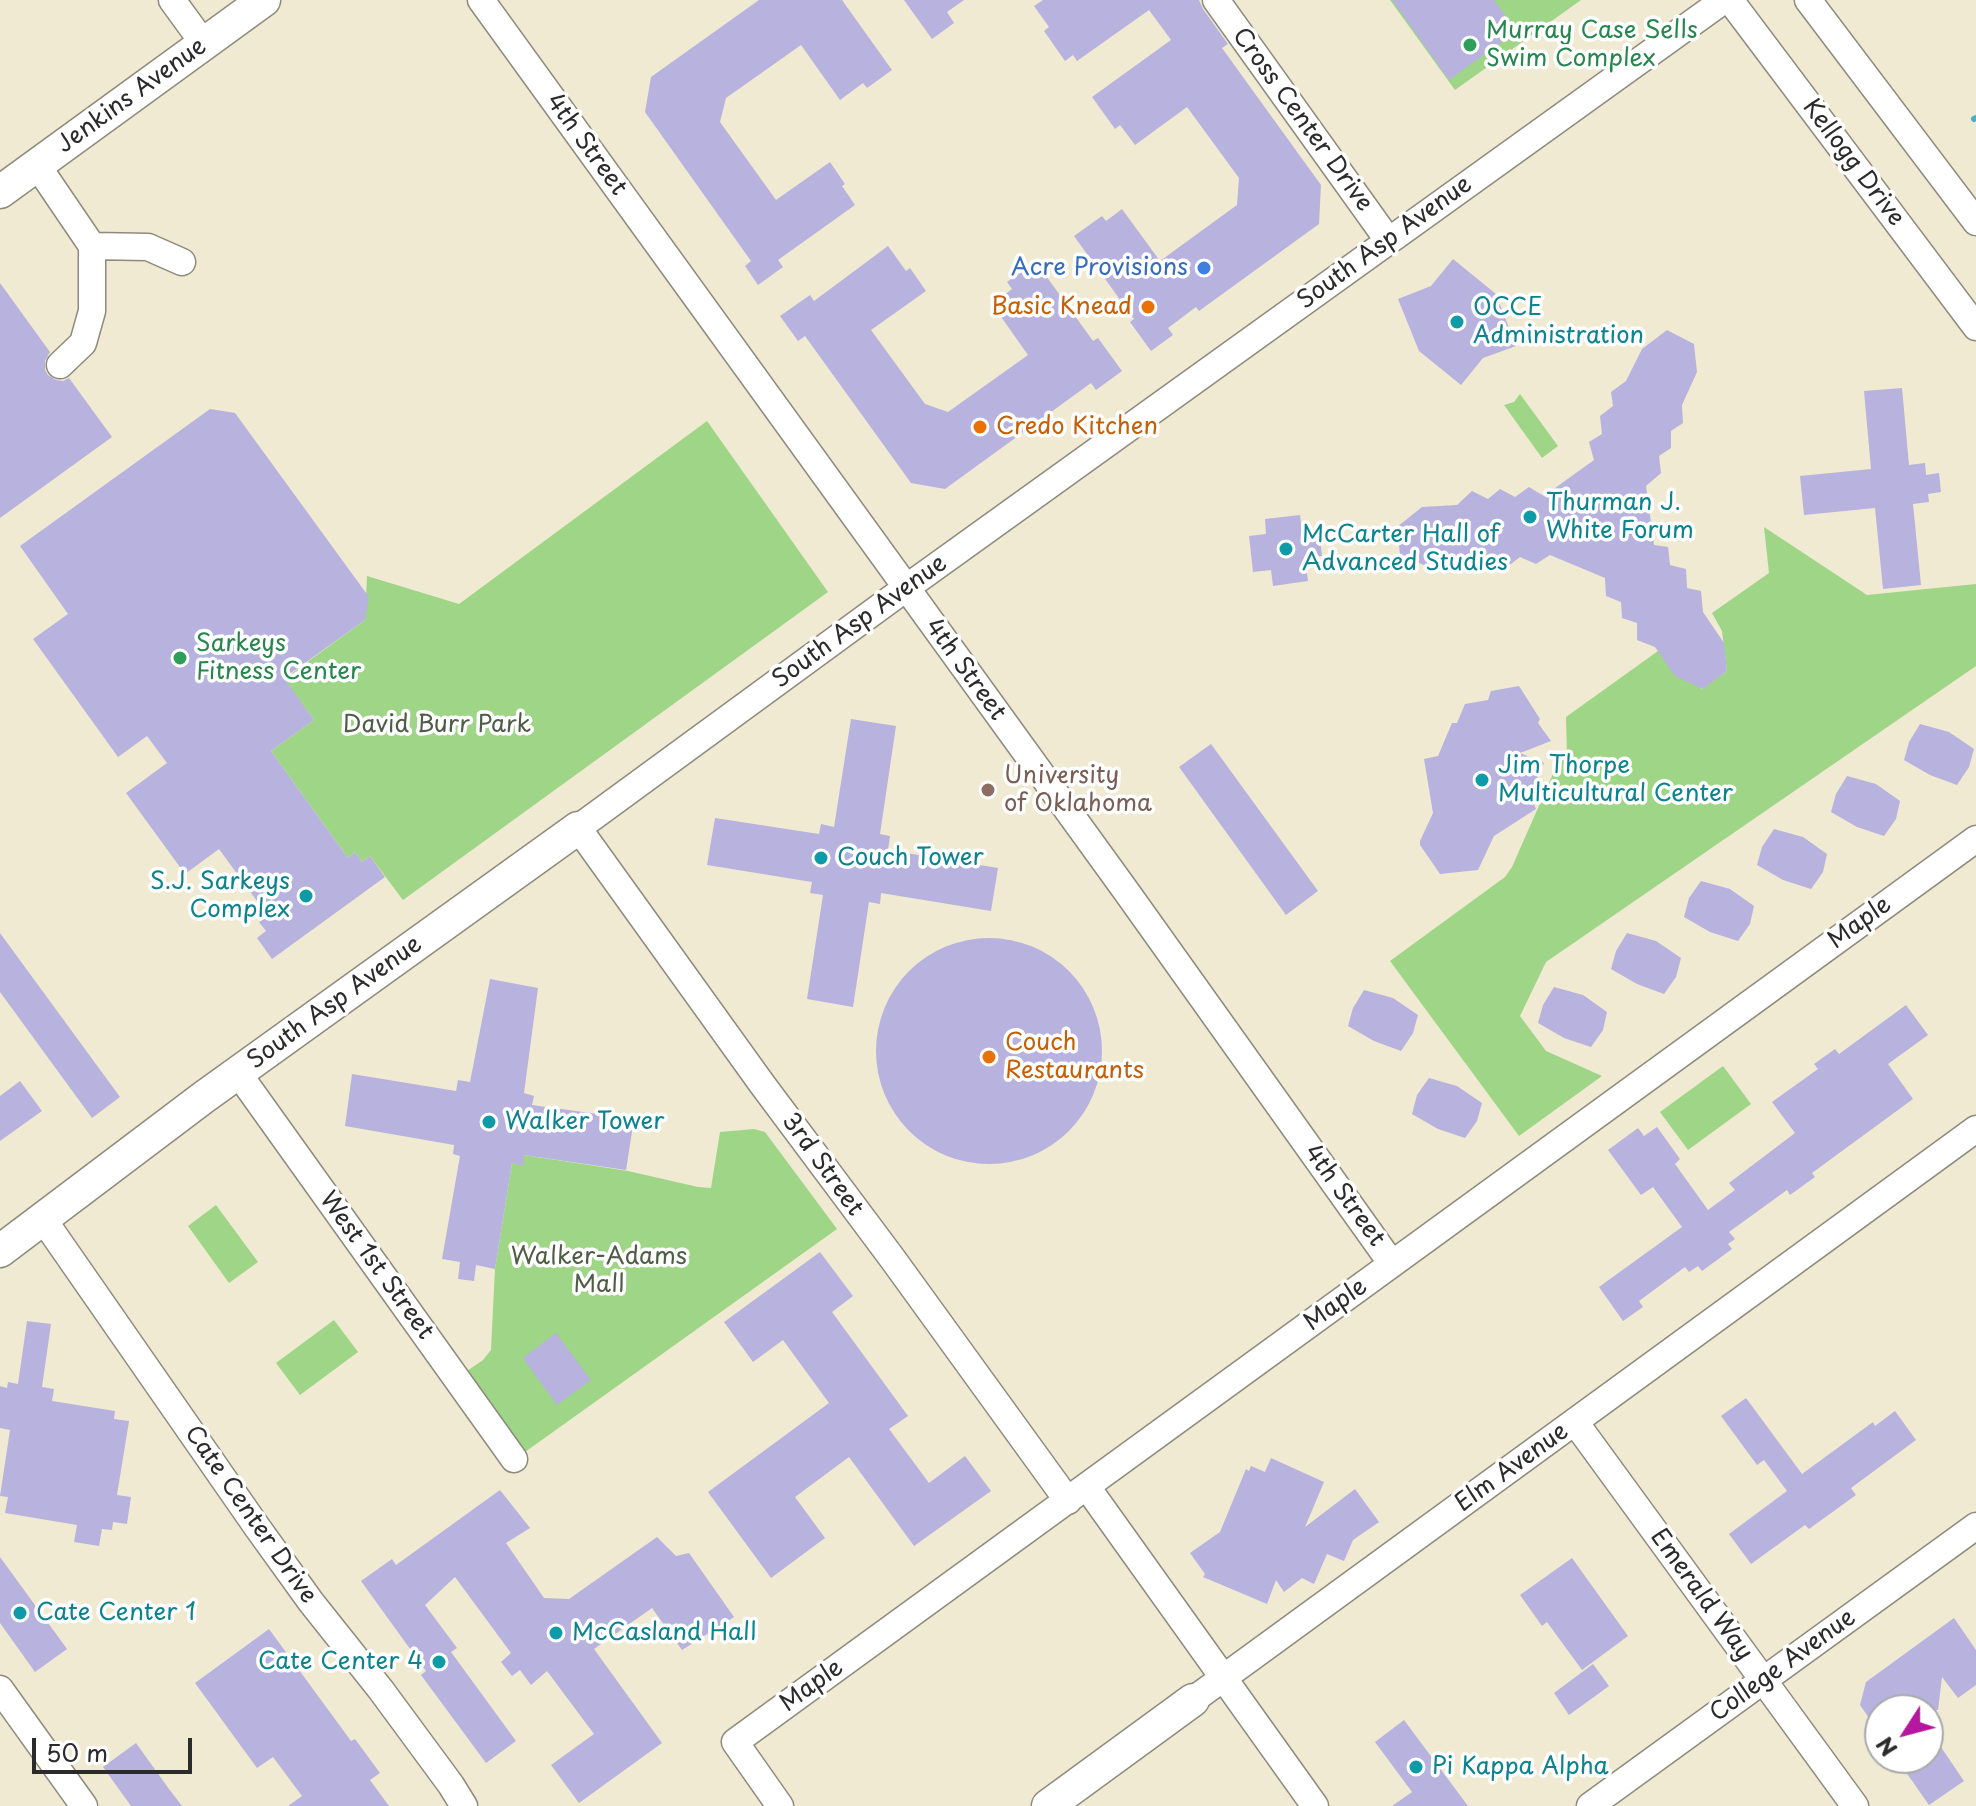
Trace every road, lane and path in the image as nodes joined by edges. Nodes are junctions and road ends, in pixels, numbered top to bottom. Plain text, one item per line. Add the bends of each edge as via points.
1 (172, 0) edge
2 (264, 0) edge
3 (481, 0) edge
4 (1216, 0) edge
5 (1724, 0) edge
6 (1730, 0) edge
7 (1808, 0) edge
8 (204, 44) junction
9 (37, 165) junction
10 (0, 192) edge
11 (1976, 222) edge
12 (1388, 240) junction
13 (92, 246) junction
14 (182, 262) dead end
15 (1976, 327) edge
16 (60, 365) dead end
17 (906, 588) junction
18 (578, 828) junction
19 (1976, 839) edge
20 (238, 1073) junction
21 (1976, 1129) edge
22 (43, 1219) junction
23 (0, 1251) edge
24 (1392, 1264) junction
25 (1575, 1422) junction
26 (514, 1459) dead end
27 (1077, 1494) junction
28 (1976, 1526) edge
29 (1224, 1677) junction
30 (1764, 1681) junction
31 (0, 1689) edge
32 (1193, 1700) joint
33 (84, 1806) edge
34 (464, 1806) edge
35 (780, 1806) edge
36 (1048, 1806) edge
37 (1315, 1806) edge
38 (1590, 1806) edge
39 (1855, 1806) edge

1 - 8 street
2 - 8 street, Jenkins Avenue
3 - 17 street, 4th Street
4 - 12 street, Cross Center Drive
5 - 12 street, South Asp Avenue
6 - 15 street, Kellogg Drive
7 - 11 street
8 - 9 street, Jenkins Avenue
9 - 10 street, Jenkins Avenue
9 - 13 street
12 - 17 street, South Asp Avenue
13 - 14 street via 148,247
13 - 16 street via 92,311 83,343
17 - 18 street, South Asp Avenue
17 - 24 street, 4th Street
18 - 20 street, South Asp Avenue
18 - 27 street, 3rd Street via 950,1337
19 - 24 street, Maple
20 - 22 street, South Asp Avenue
20 - 26 street, West 1st Street
21 - 25 street, Elm Avenue
22 - 23 street, South Asp Avenue
22 - 34 street, Cate Center Drive via 257,1527
24 - 27 street, Maple
25 - 29 street, Elm Avenue
25 - 30 street, Emerald Way
27 - 29 street, 3rd Street
27 - 35 street, Maple via 735,1742
28 - 30 street, College Avenue
29 - 32 street, Elm Avenue
29 - 37 street, 3rd Street
30 - 38 street, College Avenue
30 - 39 street, Emerald Way
31 - 33 street
32 - 36 street, Elm Avenue

